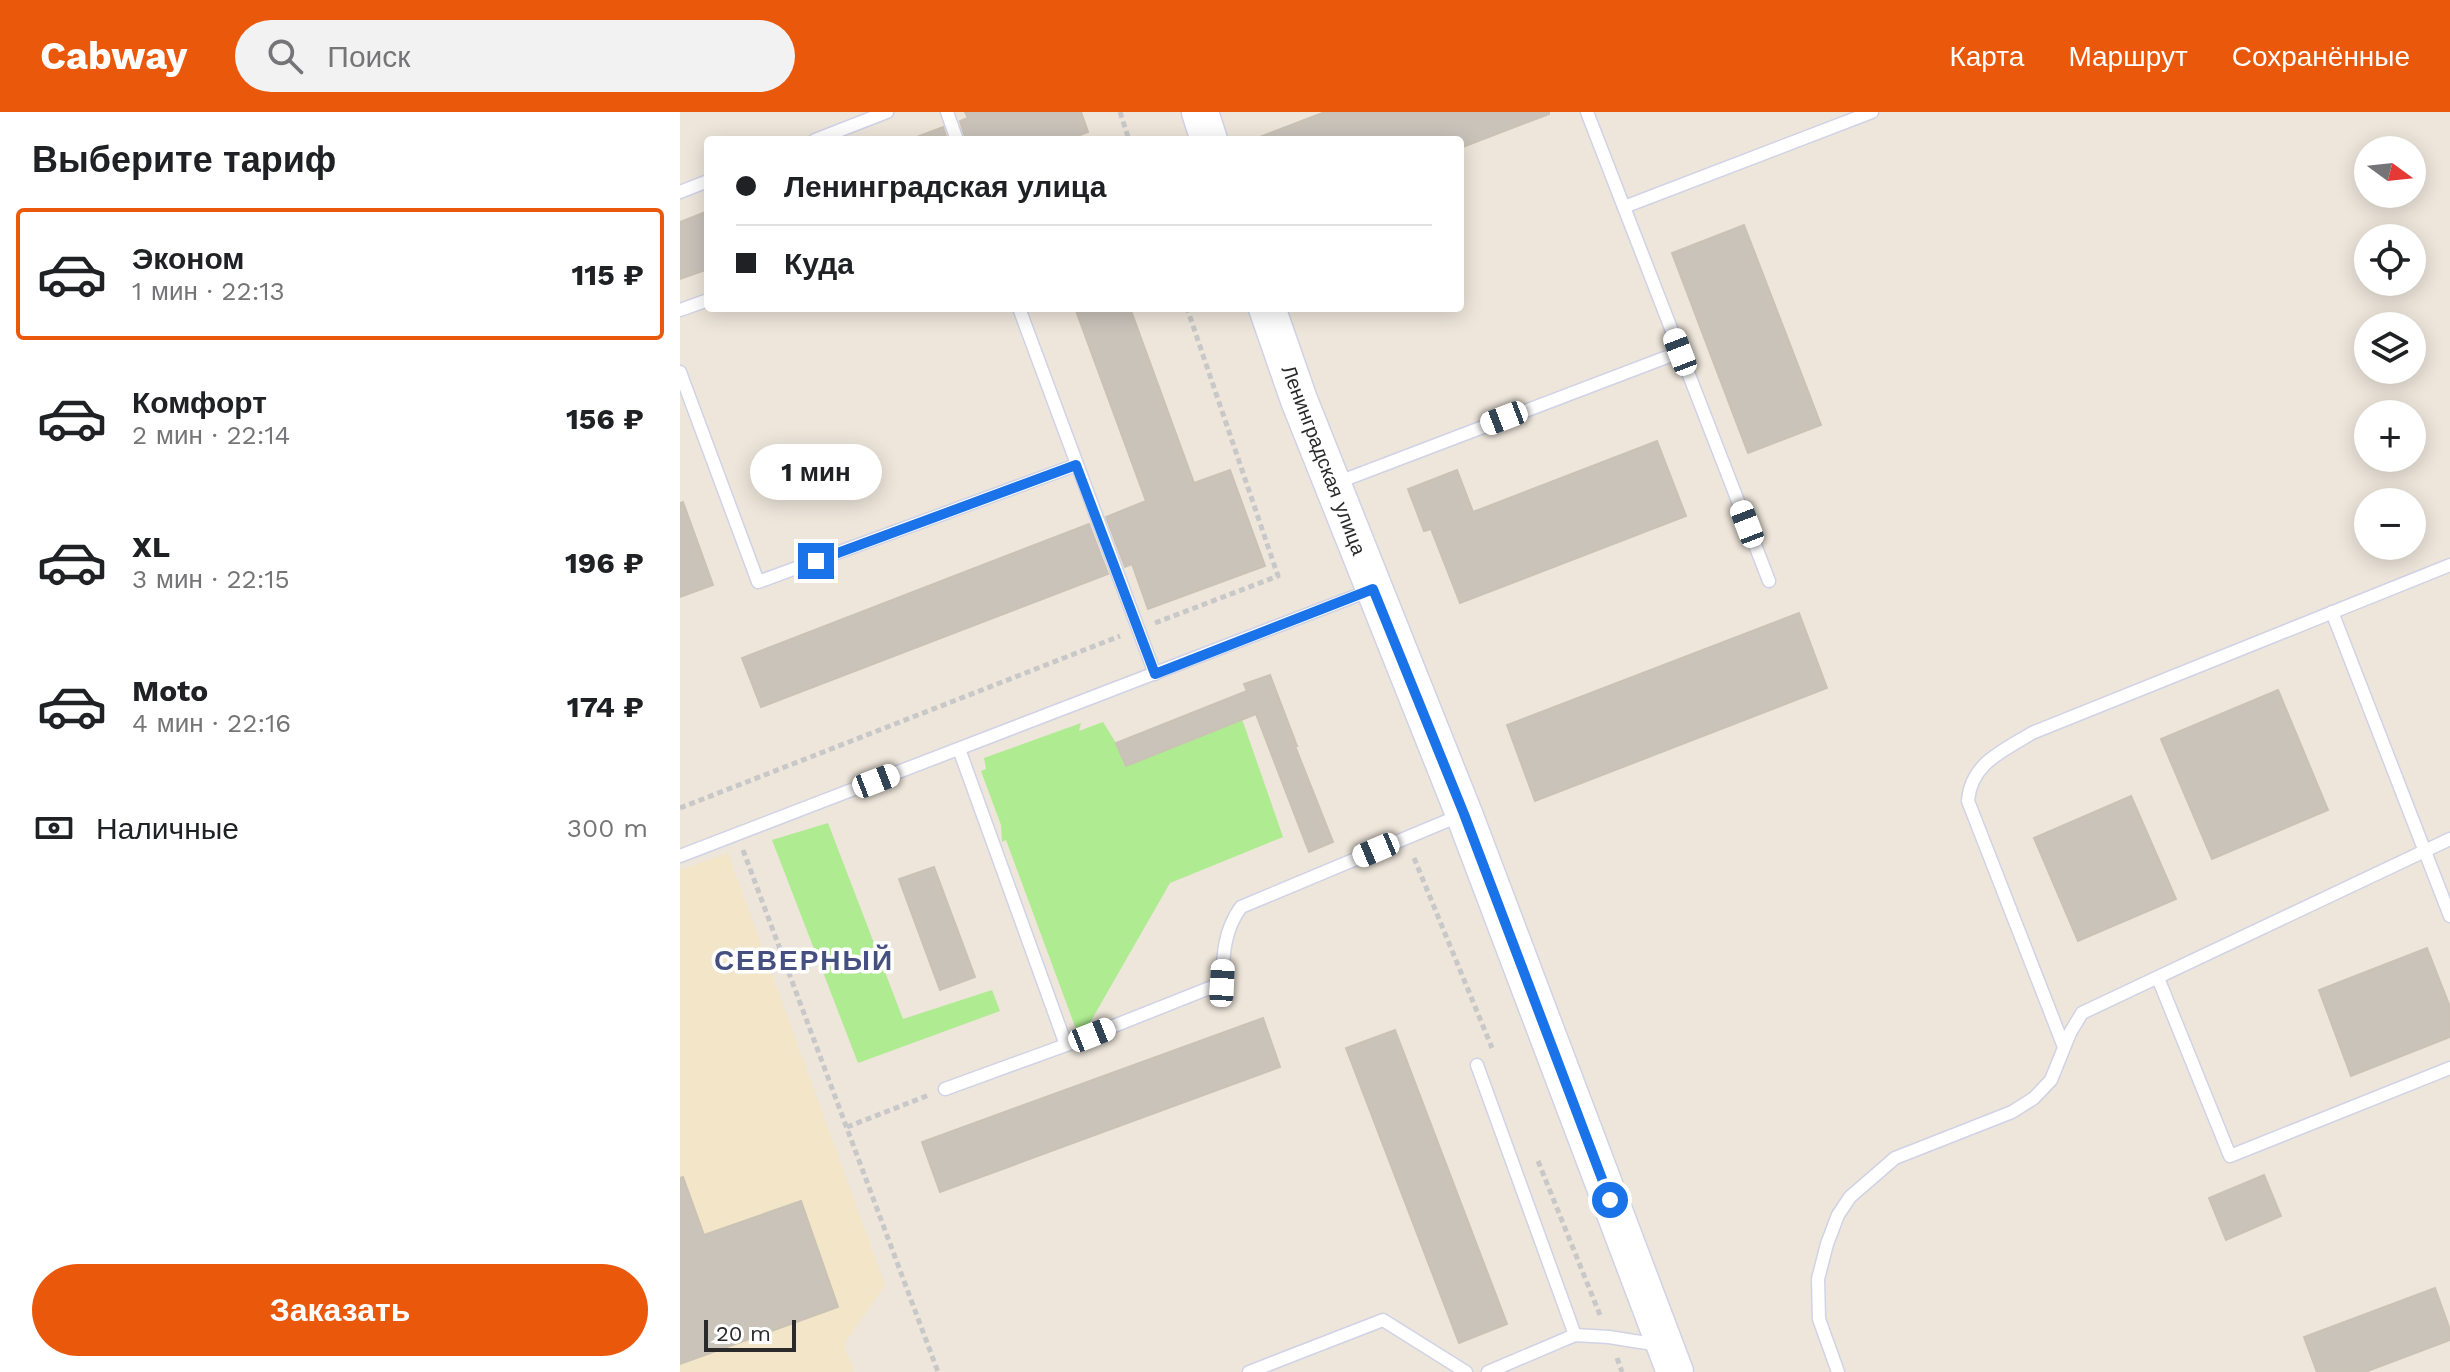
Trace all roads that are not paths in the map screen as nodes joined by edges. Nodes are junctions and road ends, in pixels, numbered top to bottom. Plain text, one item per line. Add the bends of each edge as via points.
1 (887, 112) edge
2 (947, 112) edge
3 (1200, 112) edge
4 (1587, 112) edge
5 (1872, 112) edge
6 (825, 136) edge
7 (956, 136) edge
8 (1208, 136) edge
9 (704, 183) edge
10 (680, 192) edge
11 (1624, 207) junction
12 (704, 301) edge
13 (680, 310) edge
14 (1020, 312) edge
15 (1268, 312) edge
16 (1680, 352) junction
17 (680, 372) edge
18 (1076, 465) junction
19 (1332, 485) junction
20 (2450, 565) edge
21 (1769, 581) dead end
22 (1373, 589) junction
23 (2332, 612) junction
24 (1155, 674) junction
25 (959, 749) junction
26 (1464, 814) junction
27 (2450, 839) edge
28 (2424, 851) junction
29 (680, 856) edge
30 (2450, 916) edge
31 (2158, 978) junction
32 (1066, 1045) junction
33 (2064, 1047) junction
34 (1477, 1065) dead end
35 (2450, 1068) edge
36 (945, 1089) road end
37 (1575, 1335) junction
38 (1671, 1359) edge
39 (1249, 1372) edge
40 (1466, 1372) edge
41 (1488, 1372) edge
42 (1838, 1372) edge

1 - 6 lane
2 - 7 lane
3 - 8 street
4 - 11 lane
5 - 11 lane
9 - 10 lane
11 - 16 lane
12 - 13 lane
14 - 18 lane
15 - 19 street, Ленинградская улица
16 - 19 lane
16 - 21 lane
17 - 18 lane via 758,582
18 - 24 lane
19 - 22 street, Ленинградская улица
20 - 23 lane
22 - 24 lane
22 - 26 street, Ленинградская улица
23 - 28 lane
23 - 33 lane via 2032,733 1998,754 1969,784 1968,801
24 - 25 lane
25 - 29 lane
25 - 32 lane
26 - 32 lane via 1241,907 1224,948 1222,983
26 - 38 street, Ленинградская улица
27 - 28 lane
28 - 30 lane
28 - 31 lane
31 - 33 lane via 2082,1013
31 - 35 lane via 2230,1156
32 - 36 lane
33 - 42 lane via 2051,1080 2034,1098 2012,1112 1895,1158 1850,1197 1838,1215 1818,1279 1819,1319
34 - 37 lane
37 - 38 lane via 1609,1337
37 - 41 lane
39 - 40 lane via 1383,1320

